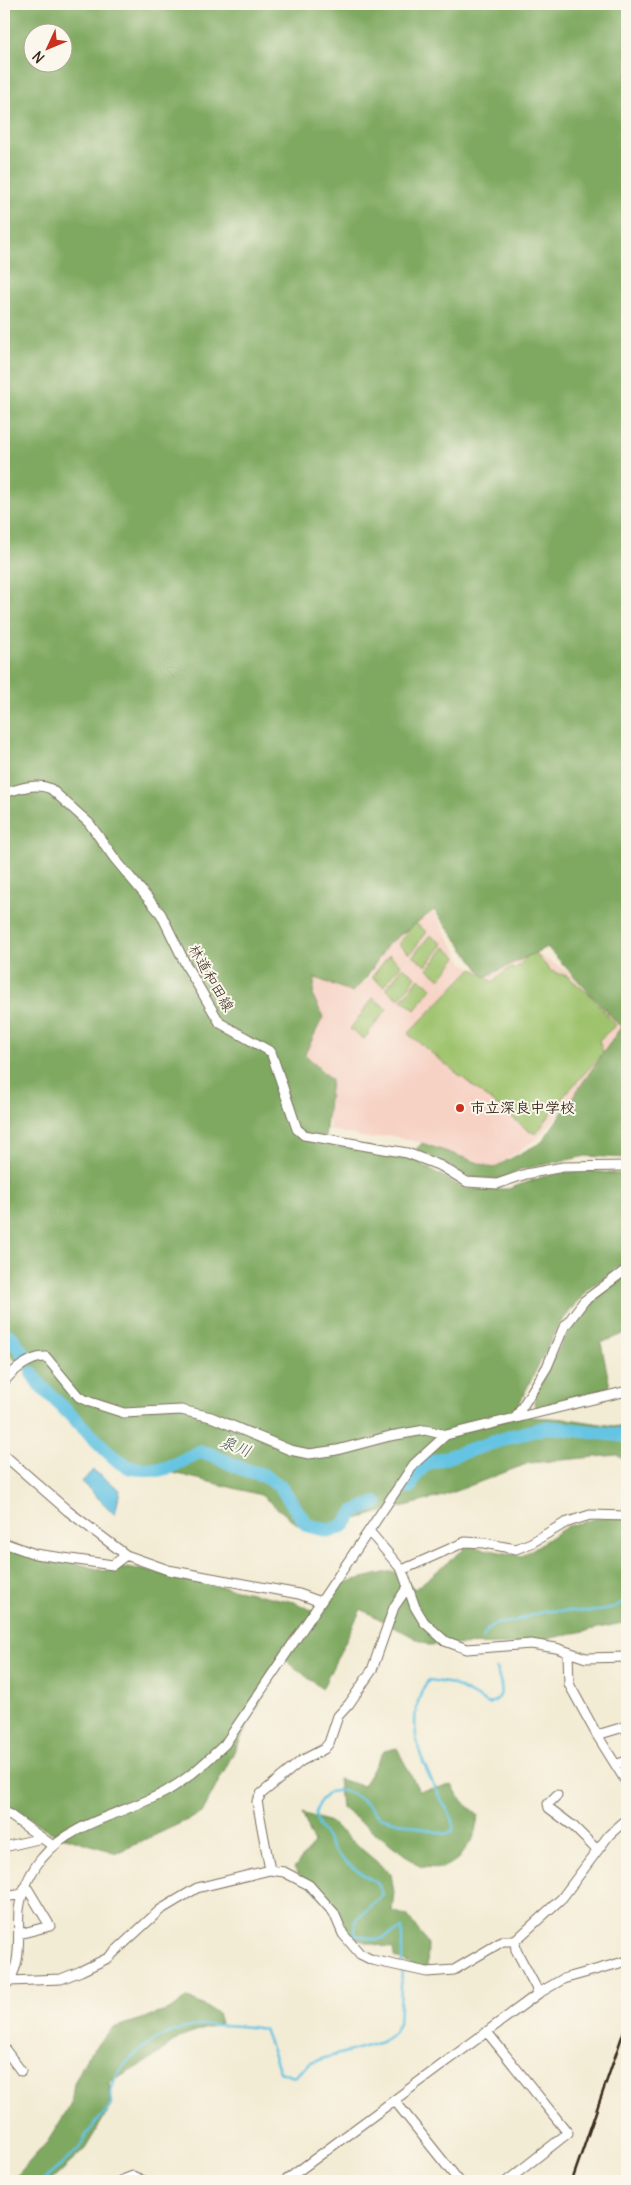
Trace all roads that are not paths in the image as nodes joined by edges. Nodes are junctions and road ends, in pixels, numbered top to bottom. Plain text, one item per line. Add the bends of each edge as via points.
1 (4, 793) edge
2 (627, 1166) edge
3 (627, 1269) edge
4 (4, 1382) edge
5 (627, 1390) edge
6 (516, 1417) junction
7 (446, 1435) junction
8 (4, 1455) edge
9 (627, 1516) edge
10 (369, 1531) junction
11 (4, 1543) edge
12 (126, 1555) junction
13 (402, 1570) junction
14 (407, 1588) junction
15 (321, 1602) junction
16 (568, 1654) junction
17 (627, 1657) edge
18 (627, 1726) edge
19 (597, 1735) junction
20 (627, 1761) edge
21 (617, 1764) junction
22 (627, 1783) edge
23 (557, 1795) dead end
24 (4, 1810) edge
25 (627, 1819) edge
26 (42, 1838) junction
27 (53, 1846) junction
28 (4, 1847) edge
29 (597, 1850) junction
30 (270, 1870) junction
31 (25, 1890) junction
32 (4, 1897) edge
33 (19, 1934) junction
34 (515, 1941) junction
35 (627, 1961) edge
36 (6, 1984) edge
37 (539, 1992) junction
38 (487, 2032) junction
39 (4, 2048) edge
40 (21, 2071) dead end
41 (395, 2101) junction
42 (120, 2181) edge
43 (144, 2181) edge
44 (284, 2181) edge
45 (459, 2181) edge
46 (506, 2181) edge

1 - 2 street, 林道和田線 via 28,786 44,786 89,823 161,914 187,967 220,1022 271,1052 297,1128 304,1135 407,1153 440,1166 467,1182 497,1184 562,1167
3 - 6 street via 584,1301 563,1329 546,1367
4 - 7 street via 9,1375 39,1356 46,1357 79,1397 90,1402 124,1413 180,1410 309,1454 425,1430
5 - 6 street
6 - 7 street
7 - 10 street via 414,1464
8 - 12 street via 68,1511
9 - 13 street via 590,1515 565,1522 516,1549 465,1542
10 - 13 street
10 - 15 street
11 - 12 street via 35,1554 113,1565
12 - 15 street via 168,1570 300,1594
13 - 14 street
14 - 16 street via 424,1622 445,1641 467,1649 531,1644 556,1648
14 - 30 street via 394,1607 372,1670 338,1716 329,1743 260,1794 257,1801
15 - 27 street via 225,1744 204,1765 165,1792 82,1829
16 - 17 street via 598,1659
16 - 19 street via 568,1684
18 - 19 street
19 - 21 street
20 - 21 street
21 - 22 street
23 - 29 street via 548,1804 549,1808
24 - 26 street
25 - 29 street
26 - 27 street
26 - 28 street
27 - 31 street via 41,1858
29 - 34 street via 562,1898
30 - 34 street via 284,1872 309,1885 334,1913 343,1934 360,1954 372,1960 427,1972 445,1972 454,1970 503,1940
30 - 36 street via 197,1888 160,1910 108,1958 81,1971 60,1979
31 - 32 street
31 - 33 street
31 - 33 street via 50,1926
33 - 36 street via 18,1959
34 - 37 street via 516,1950
35 - 37 street via 563,1979
37 - 38 street
38 - 41 street
38 - 46 street via 568,2133
39 - 40 street
41 - 44 street
41 - 45 street
42 - 43 street via 133,2176

